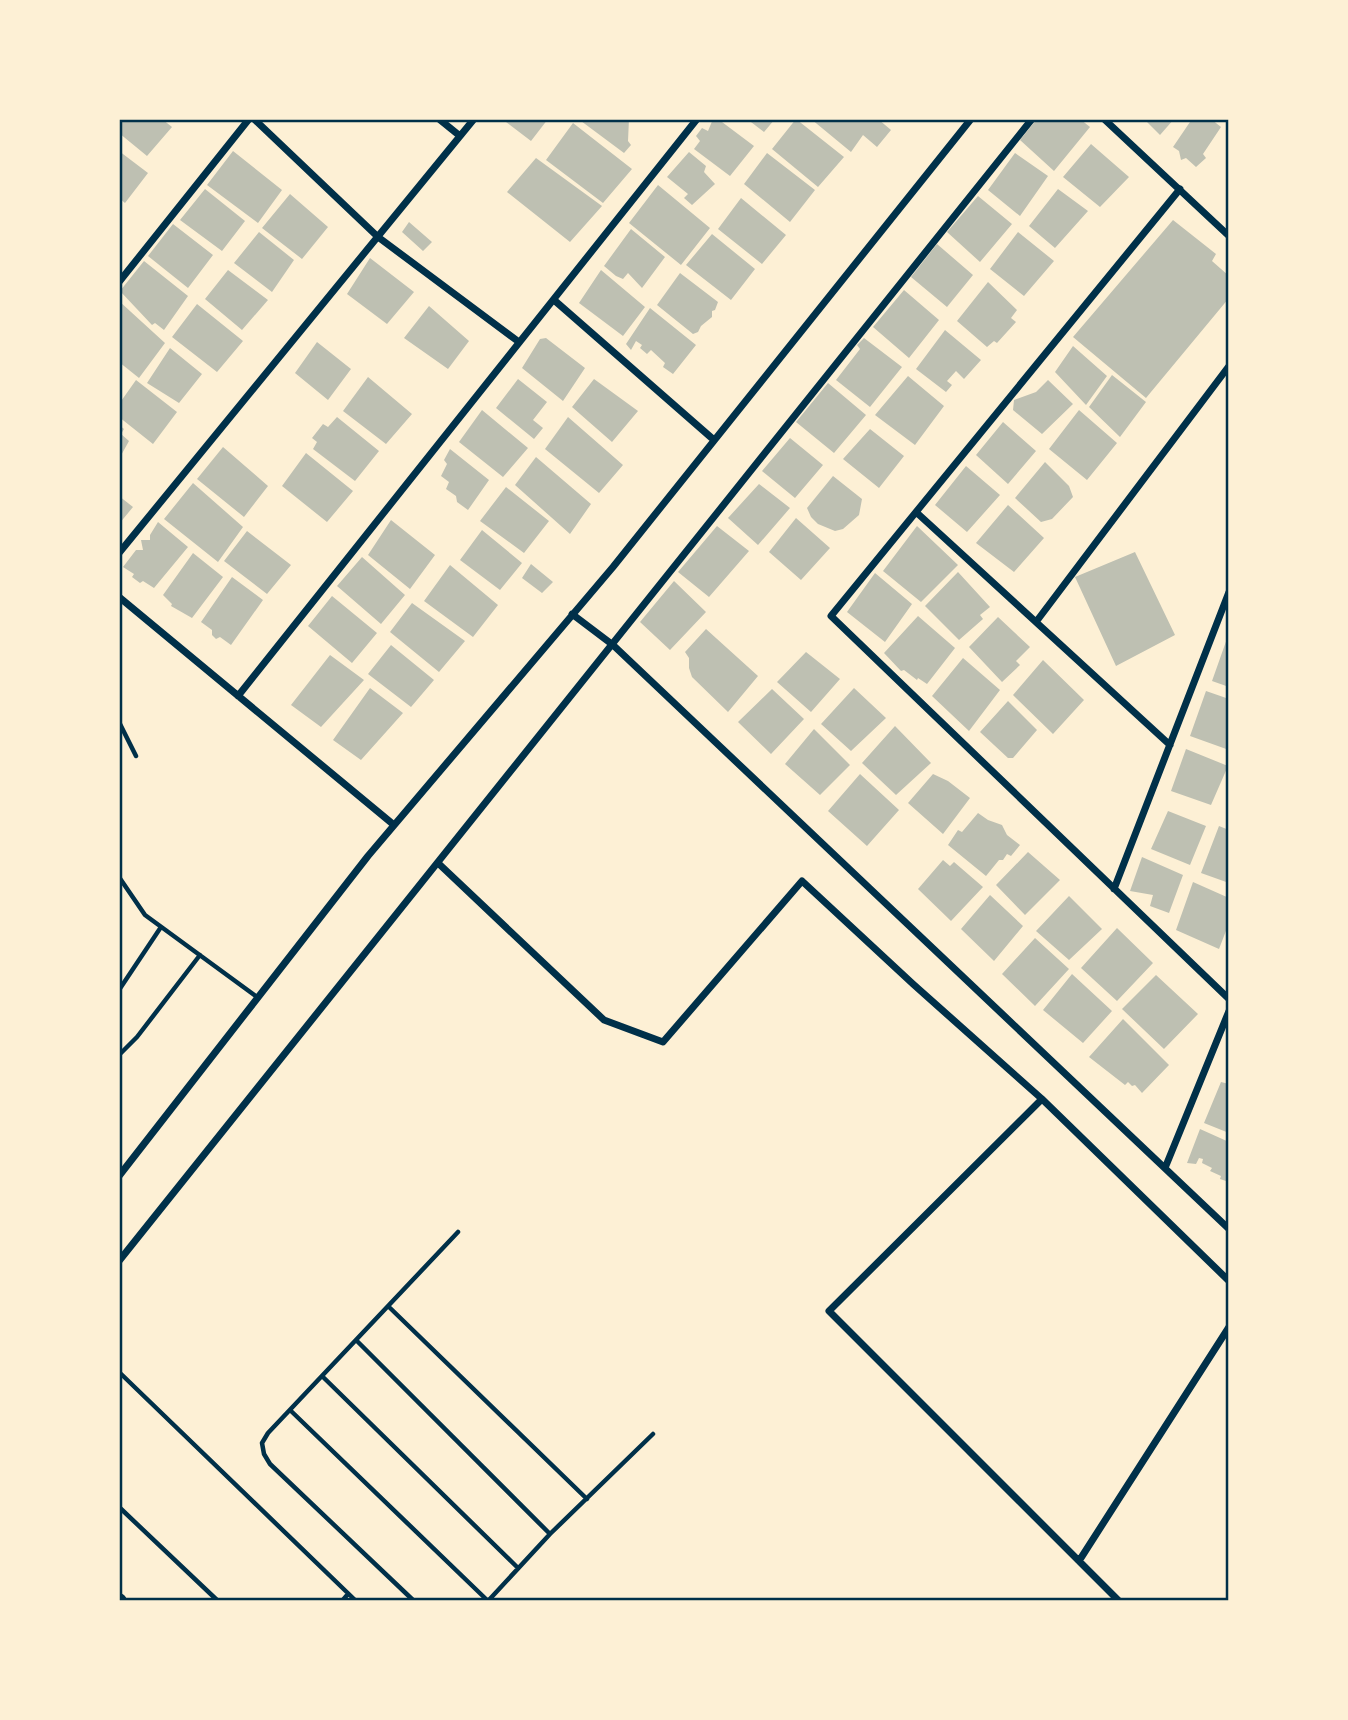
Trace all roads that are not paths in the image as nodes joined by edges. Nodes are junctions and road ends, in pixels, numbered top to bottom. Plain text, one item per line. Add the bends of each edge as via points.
1 (252, 119) edge
2 (439, 119) edge
3 (474, 119) edge
4 (697, 119) edge
5 (971, 119) edge
6 (1032, 119) edge
7 (1104, 119) edge
8 (460, 136) junction
9 (1180, 189) junction
10 (1229, 236) edge
11 (378, 237) junction
12 (119, 282) edge
13 (554, 300) junction
14 (519, 342) junction
15 (1229, 366) edge
16 (714, 440) junction
17 (916, 512) junction
18 (119, 553) edge
19 (1229, 592) edge
20 (119, 597) edge
21 (572, 614) junction
22 (1036, 622) junction
23 (613, 645) junction
24 (238, 696) junction
25 (119, 722) edge
26 (1170, 745) junction
27 (136, 756) dead end
28 (394, 825) junction
29 (438, 863) junction
30 (119, 877) edge
31 (1114, 889) junction
32 (161, 927) junction
33 (200, 956) junction
34 (119, 990) edge
35 (258, 998) junction
36 (1229, 999) edge
37 (1229, 1011) edge
38 (119, 1055) edge
39 (1042, 1099) junction
40 (1165, 1168) junction
41 (119, 1176) edge
42 (1229, 1229) edge
43 (458, 1232) dead end
44 (119, 1261) edge
45 (1229, 1281) edge
46 (388, 1306) junction
47 (1229, 1327) edge
48 (356, 1340) junction
49 (119, 1373) edge
50 (322, 1376) junction
51 (290, 1410) junction
52 (653, 1434) dead end
53 (587, 1499) junction
54 (119, 1507) edge
55 (550, 1534) junction
56 (1079, 1561) junction
57 (519, 1568) junction
58 (348, 1594) junction
59 (218, 1601) edge
60 (342, 1601) edge
61 (356, 1601) edge
62 (414, 1601) edge
63 (488, 1601) edge
64 (1119, 1601) edge

1 - 11 street
1 - 12 street
2 - 8 street
3 - 8 street
4 - 13 street
5 - 16 street
6 - 23 street
7 - 9 street
8 - 11 street
9 - 10 street
9 - 17 street
11 - 14 street
11 - 18 street
13 - 14 street
13 - 16 street
14 - 24 street
15 - 22 street
16 - 21 street
17 - 22 street
17 - 31 street via 831,616
19 - 26 street
20 - 24 street
21 - 23 street
21 - 28 street
22 - 26 street
23 - 29 street
23 - 40 street
24 - 28 street
25 - 27 lane
26 - 31 street
28 - 35 street
29 - 39 street via 604,1020 663,1042 802,881
29 - 44 street
30 - 32 lane via 145,915
31 - 36 street
32 - 33 lane
32 - 34 lane
33 - 35 lane
33 - 38 lane
35 - 41 street
37 - 40 street
39 - 45 street
39 - 56 street via 829,1311
40 - 42 street
43 - 46 lane
46 - 48 lane
46 - 53 lane
47 - 56 street
48 - 50 lane
48 - 55 lane
49 - 58 lane
50 - 51 lane
50 - 57 lane
51 - 62 lane via 262,1443 270,1464
51 - 63 lane
52 - 53 lane
53 - 55 lane
54 - 59 lane
55 - 57 lane
56 - 64 street
57 - 63 lane
58 - 60 lane
58 - 61 lane

